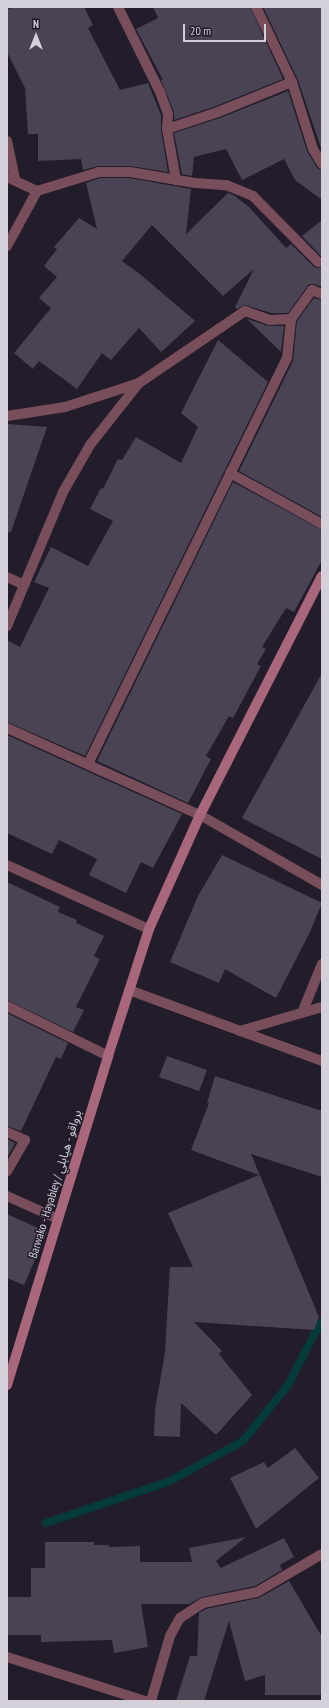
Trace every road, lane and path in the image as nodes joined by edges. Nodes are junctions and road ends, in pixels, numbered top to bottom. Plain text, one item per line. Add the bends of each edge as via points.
1 (118, 7) edge
2 (256, 7) edge
3 (292, 82) junction
4 (166, 129) junction
5 (7, 141) edge
6 (322, 164) edge
7 (11, 179) edge
8 (176, 180) junction
9 (37, 191) junction
10 (7, 246) edge
11 (318, 262) dead end
12 (322, 294) edge
13 (291, 319) junction
14 (139, 383) junction
15 (7, 416) edge
16 (230, 473) junction
17 (322, 524) edge
18 (322, 576) edge
19 (7, 577) edge
20 (24, 585) junction
21 (7, 626) edge
22 (7, 728) edge
23 (88, 764) junction
24 (200, 815) junction
25 (7, 865) edge
26 (322, 885) edge
27 (149, 929) junction
28 (322, 964) edge
29 (128, 990) junction
30 (7, 1006) edge
31 (322, 1007) edge
32 (302, 1013) junction
33 (240, 1031) junction
34 (108, 1056) junction
35 (322, 1061) edge
36 (7, 1132) edge
37 (7, 1171) edge
38 (7, 1196) edge
39 (58, 1219) junction
40 (7, 1385) edge
41 (322, 1554) edge
42 (7, 1657) edge
43 (145, 1701) edge
44 (151, 1701) edge

1 - 4 street via 160,92 168,114
2 - 3 street
3 - 4 street via 218,112
3 - 6 street via 313,149
4 - 8 street
5 - 7 street
7 - 9 street
8 - 9 street via 130,172 99,172
8 - 11 street via 226,185 253,196
9 - 10 street
12 - 13 street via 312,290
13 - 14 street via 270,320 245,311
13 - 16 street via 287,358
14 - 15 street via 65,407
14 - 20 street via 90,445 63,492
16 - 17 street
16 - 23 street
18 - 24 main road, Barwako - Hayabley / برواقو - هيابلي
19 - 20 street
20 - 21 street
22 - 23 street
23 - 24 street
24 - 26 street
24 - 27 main road, Barwako - Hayabley / برواقو - هيابلي
25 - 27 street
27 - 29 main road, Barwako - Hayabley / برواقو - هيابلي
28 - 32 street
29 - 33 street
29 - 34 main road, Barwako - Hayabley / برواقو - هيابلي
30 - 34 street
31 - 32 street
32 - 33 street
33 - 35 street
34 - 39 main road, Barwako - Hayabley / برواقو - هيابلي
36 - 37 street via 24,1140
38 - 39 street
39 - 40 main road, Barwako - Hayabley / برواقو - هيابلي
41 - 44 street via 256,1592 203,1603 180,1618 170,1636
42 - 43 street

